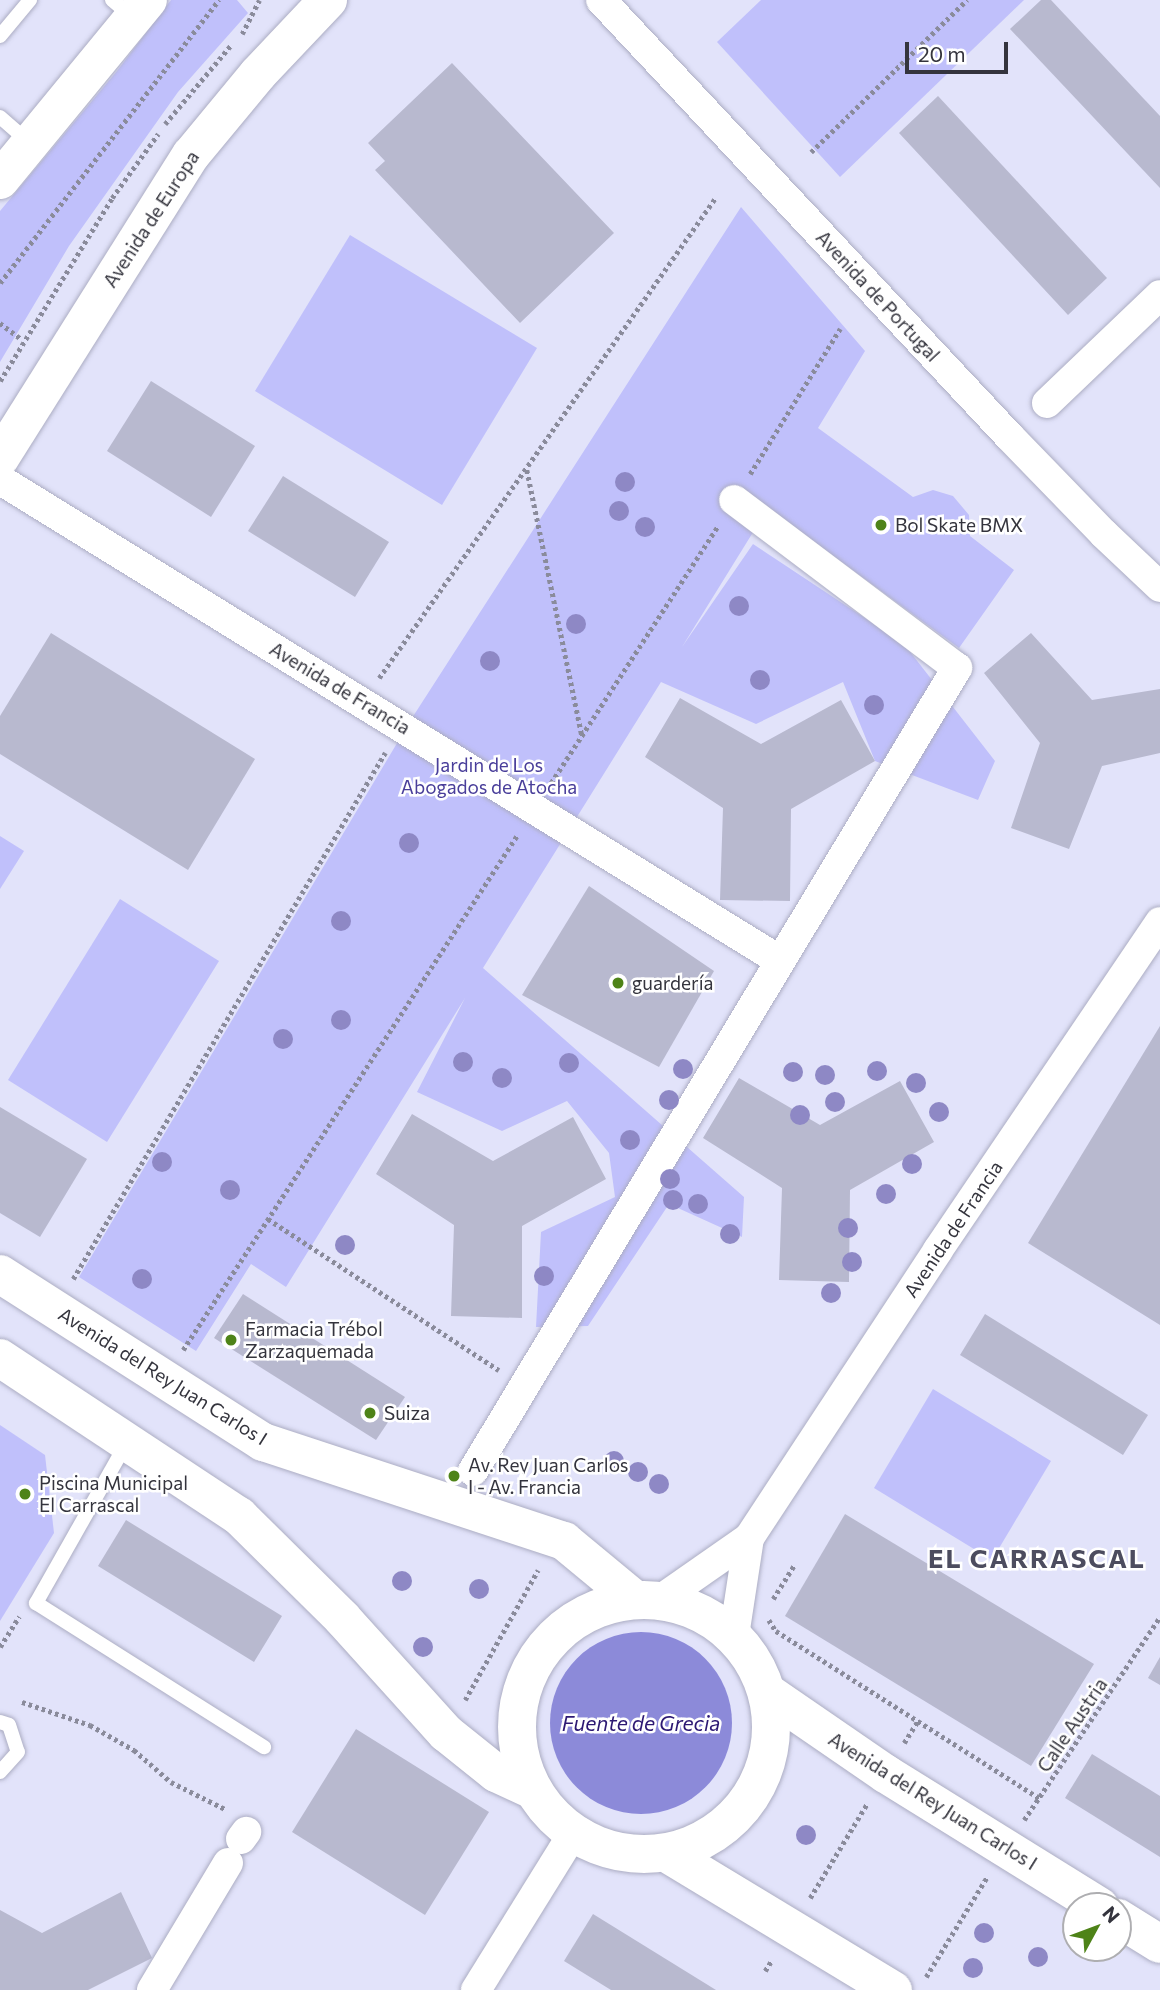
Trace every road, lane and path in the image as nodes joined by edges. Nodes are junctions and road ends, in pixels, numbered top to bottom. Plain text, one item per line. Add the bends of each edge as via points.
1 (30, 0) edge
2 (219, 0) edge
3 (259, 0) edge
4 (328, 0) edge
5 (601, 0) edge
6 (967, 0) edge
7 (131, 6) edge
8 (252, 17) dead end
9 (0, 36) edge
10 (0, 117) edge
11 (30, 143) junction
12 (811, 152) dead end
13 (0, 180) edge
14 (716, 197) dead end
15 (0, 283) edge
16 (1160, 295) edge
17 (0, 323) edge
18 (840, 329) dead end
19 (20, 338) dead end
20 (1048, 403) dead end
21 (527, 469) junction
22 (3, 471) edge
23 (734, 500) junction
24 (1160, 587) edge
25 (362, 702) junction
26 (401, 726) junction
27 (582, 736) junction
28 (535, 807) junction
29 (1160, 922) edge
30 (779, 960) junction
31 (268, 1219) junction
32 (0, 1274) edge
33 (71, 1283) dead end
34 (0, 1358) edge
35 (165, 1379) junction
36 (523, 1385) junction
37 (128, 1440) junction
38 (473, 1471) dead end
39 (556, 1538) junction
40 (749, 1538) junction
41 (793, 1566) dead end
42 (647, 1600) junction
43 (771, 1604) dead end
44 (769, 1611) dead end
45 (19, 1617) dead end
46 (1160, 1617) edge
47 (734, 1636) junction
48 (0, 1647) edge
49 (768, 1693) junction
50 (918, 1721) junction
51 (0, 1722) edge
52 (446, 1733) junction
53 (264, 1747) dead end
54 (0, 1772) edge
55 (886, 1774) junction
56 (532, 1790) junction
57 (1039, 1798) junction
58 (572, 1835) junction
59 (235, 1836) joint
60 (1006, 1847) junction
61 (668, 1854) junction
62 (1078, 1892) edge
63 (1132, 1927) edge
64 (792, 1928) junction
65 (1160, 1944) edge
66 (909, 1984) edge
67 (152, 1990) edge
68 (476, 1990) edge

1 - 9 lane
2 - 15 path
3 - 8 path
4 - 22 main road, Avenida de Europa via 258,74 184,165
5 - 24 street, Avenida de Portugal via 1009,436
6 - 12 path
7 - 11 main road
10 - 11 lane
11 - 13 main road
14 - 21 path
16 - 20 street
17 - 19 path
18 - 23 path
21 - 25 path
21 - 27 path
22 - 25 street, Avenida de Francia
23 - 27 path
23 - 30 street via 957,668
25 - 26 street, Avenida de Francia
26 - 28 street, Avenida de Francia
26 - 33 path
27 - 28 path
28 - 30 street, Avenida de Francia
28 - 31 path
29 - 40 street, Avenida de Francia
30 - 36 street
31 - 35 path
31 - 36 path
32 - 35 main road, Avenida del Rey Juan Carlos I
34 - 37 main road
35 - 39 main road, Avenida del Rey Juan Carlos I via 263,1442
36 - 38 street
37 - 52 main road via 239,1516 342,1618
37 - 53 lane via 36,1603
39 - 42 main road, Avenida del Rey Juan Carlos I
39 - 52 path
40 - 42 street, Avenida de Francia
40 - 47 street, Avenida de Francia
41 - 43 path
42 - 47 main road via 708,1614
42 - 56 main road via 585,1613 545,1645 521,1690 516,1741
44 - 50 path via 776,1630
45 - 48 path
46 - 57 path, Calle Austria
47 - 49 main road via 755,1662
49 - 55 main road, Avenida del Rey Juan Carlos I
49 - 61 main road via 772,1735 763,1777 741,1813 708,1840
50 - 55 path
50 - 57 path
51 - 54 lane via 9,1725 18,1752
51 - 59 path via 22,1702 90,1725 134,1750
52 - 56 main road via 496,1773
55 - 60 main road, Avenida del Rey Juan Carlos I
55 - 64 path
56 - 58 main road
57 - 60 path, Calle Austria
58 - 61 main road via 617,1853
58 - 68 street
59 - 67 street
60 - 62 main road, Avenida del Rey Juan Carlos I
60 - 66 path, Calle Austria
61 - 64 main road
63 - 65 main road
64 - 66 main road

